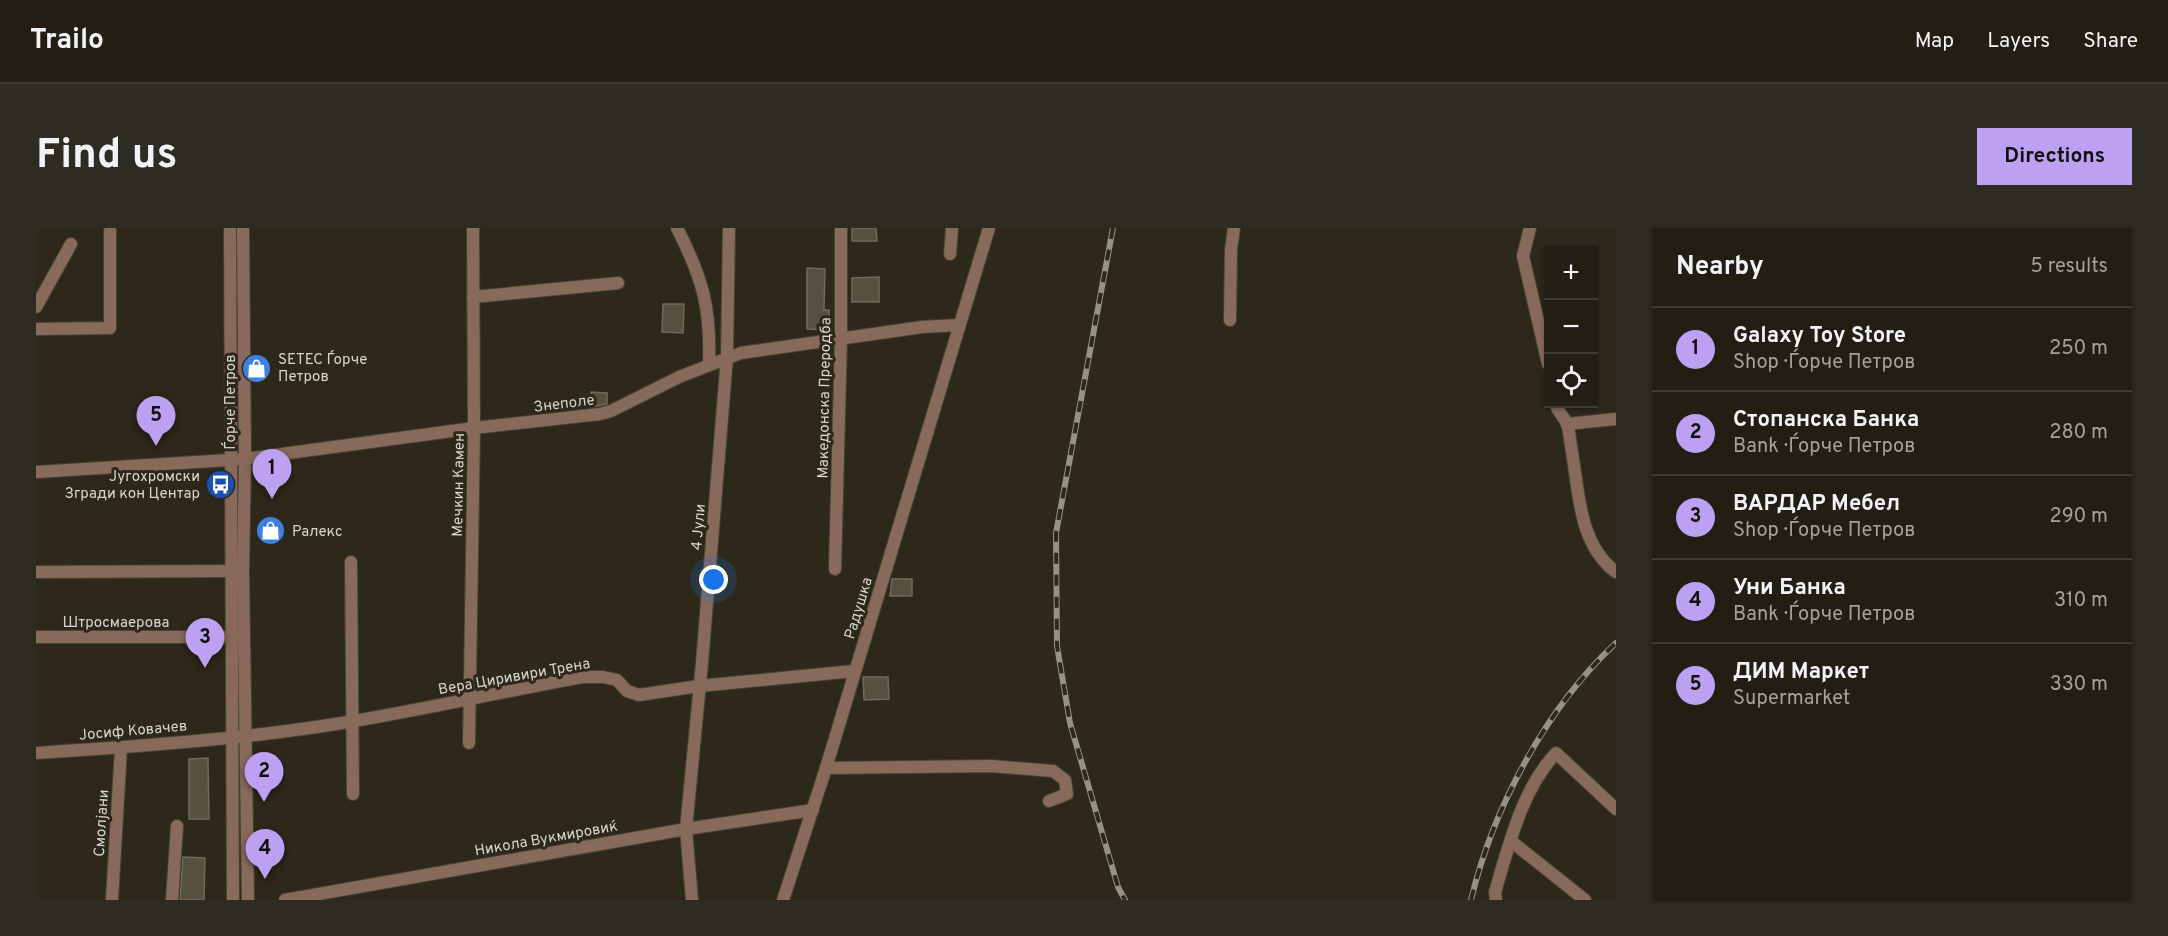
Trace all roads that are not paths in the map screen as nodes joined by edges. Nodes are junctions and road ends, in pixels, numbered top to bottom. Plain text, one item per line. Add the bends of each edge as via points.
1 (230, 228) edge
2 (243, 228) edge
3 (473, 228) edge
4 (677, 228) edge
5 (729, 228) edge
6 (841, 228) edge
7 (952, 228) edge
8 (988, 228) edge
9 (1234, 228) edge
10 (1530, 228) edge
11 (110, 231) dead end
12 (71, 244) dead end
13 (950, 254) dead end
14 (618, 283) dead end
15 (472, 297) junction
16 (36, 307) edge
17 (1230, 320) dead end
18 (958, 325) junction
19 (36, 329) edge
20 (841, 338) junction
21 (1546, 354) edge
22 (727, 357) junction
23 (709, 365) junction
24 (1556, 408) edge
25 (1616, 419) edge
26 (1567, 424) junction
27 (474, 428) junction
28 (239, 459) junction
29 (36, 472) edge
30 (351, 562) dead end
31 (835, 569) dead end
32 (232, 571) junction
33 (36, 572) edge
34 (1616, 572) edge
35 (36, 636) edge
36 (233, 637) junction
37 (854, 671) junction
38 (699, 686) junction
39 (470, 698) junction
40 (353, 721) junction
41 (239, 736) junction
42 (469, 743) dead end
43 (121, 747) junction
44 (36, 753) edge
45 (826, 768) junction
46 (353, 794) dead end
47 (1049, 801) dead end
48 (1616, 809) edge
49 (813, 810) junction
50 (177, 826) dead end
51 (686, 829) junction
52 (1511, 841) junction
53 (112, 900) edge
54 (172, 900) edge
55 (233, 900) edge
56 (248, 900) edge
57 (285, 900) edge
58 (692, 900) edge
59 (778, 900) edge
60 (783, 900) edge
61 (1496, 900) edge
62 (1585, 900) edge

1 - 28 street, Ѓорче Петров
2 - 28 street, Ѓорче Петров
3 - 15 street, Мечкин Камен
4 - 23 street via 705,291 711,330
5 - 22 street, 4 Јули
6 - 20 street, Македонска Преродба
7 - 13 street
8 - 18 street, Радушка
9 - 17 street
10 - 21 street via 1523,256
11 - 19 street via 110,328
12 - 16 street
14 - 15 street
15 - 27 street, Мечкин Камен
18 - 20 street, Знеполе
18 - 37 street, Радушка
20 - 22 street, Знеполе
20 - 31 street, Македонска Преродба
22 - 23 street, Знеполе
22 - 38 street, 4 Јули
23 - 27 street, Знеполе via 600,414
24 - 26 street
25 - 26 street
26 - 34 street via 1584,525 1593,547
27 - 28 street, Знеполе
27 - 39 street, Мечкин Камен
28 - 29 street, Знеполе
28 - 32 street, Ѓорче Петров
28 - 41 street, Ѓорче Петров via 243,571
30 - 40 street
32 - 33 street
32 - 36 street, Ѓорче Петров
35 - 36 street, Штросмаерова
36 - 41 street, Ѓорче Петров
37 - 38 street, Вера Циривири Трена
37 - 45 street, Радушка
38 - 39 street, Вера Циривири Трена via 639,695 627,691 617,680 582,676
38 - 51 street, 4 Јули
39 - 40 street, Вера Циривири Трена
39 - 42 street, Мечкин Камен
40 - 41 street, Вера Циривири Трена
40 - 46 street
41 - 43 street, Јосиф Ковачев
41 - 55 street, Ѓорче Петров
41 - 56 street, Ѓорче Петров
43 - 44 street, Јосиф Ковачев
43 - 53 street, Смолјани
45 - 47 street via 991,766 1053,771 1065,780 1067,794
45 - 49 street, Радушка
48 - 52 street via 1556,753 1535,782
49 - 51 street, Никола Вукмировиќ
49 - 60 street, Радушка
50 - 54 street
51 - 57 street, Никола Вукмировиќ
51 - 58 street, 4 Јули
52 - 61 street
52 - 62 street
59 - 60 street

